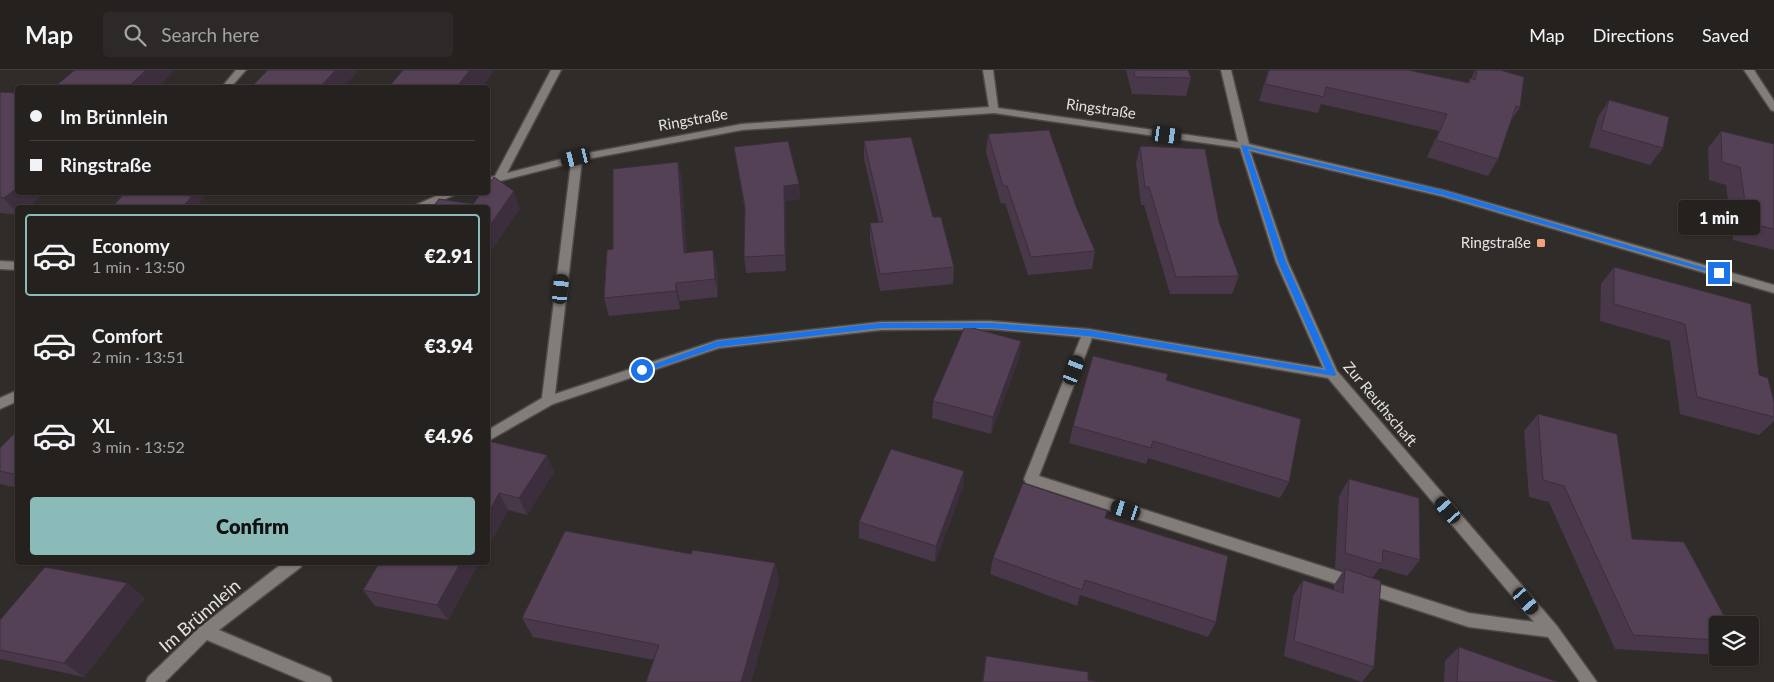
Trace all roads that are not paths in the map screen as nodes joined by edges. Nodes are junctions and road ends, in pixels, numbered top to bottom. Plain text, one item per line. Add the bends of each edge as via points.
1 (241, 70) edge
2 (556, 70) edge
3 (988, 70) edge
4 (1226, 70) edge
5 (1749, 70) edge
6 (227, 85) edge
7 (1774, 108) edge
8 (994, 110) junction
9 (1244, 146) junction
10 (576, 158) junction
11 (500, 177) junction
12 (490, 180) edge
13 (448, 195) edge
14 (422, 205) edge
15 (0, 265) edge
16 (15, 266) edge
17 (1774, 289) edge
18 (1088, 333) junction
19 (1332, 374) junction
20 (15, 396) edge
21 (548, 401) junction
22 (0, 404) edge
23 (490, 435) edge
24 (292, 565) edge
25 (1552, 631) junction
26 (205, 632) junction
27 (154, 682) edge
28 (324, 682) edge
29 (1589, 682) edge

1 - 6 street
2 - 11 street
3 - 8 street
4 - 9 street, Zur Reuthschaft
5 - 7 street
8 - 9 street, Ringstraße
8 - 10 street, Ringstraße via 742,128
9 - 17 street, Ringstraße via 1443,193
9 - 19 street, Zur Reuthschaft via 1282,262
10 - 11 street, Ringstraße
10 - 21 street
11 - 12 street, Ringstraße
13 - 14 street
15 - 16 street
18 - 19 street
18 - 21 street via 990,325 881,326 718,344
18 - 25 street via 1031,479 1469,620
19 - 25 street, Zur Reuthschaft
20 - 22 street
21 - 23 street
24 - 26 street, Im Brünnlein
25 - 29 street, Zur Reuthschaft
26 - 27 street, Im Brünnlein
26 - 28 street

